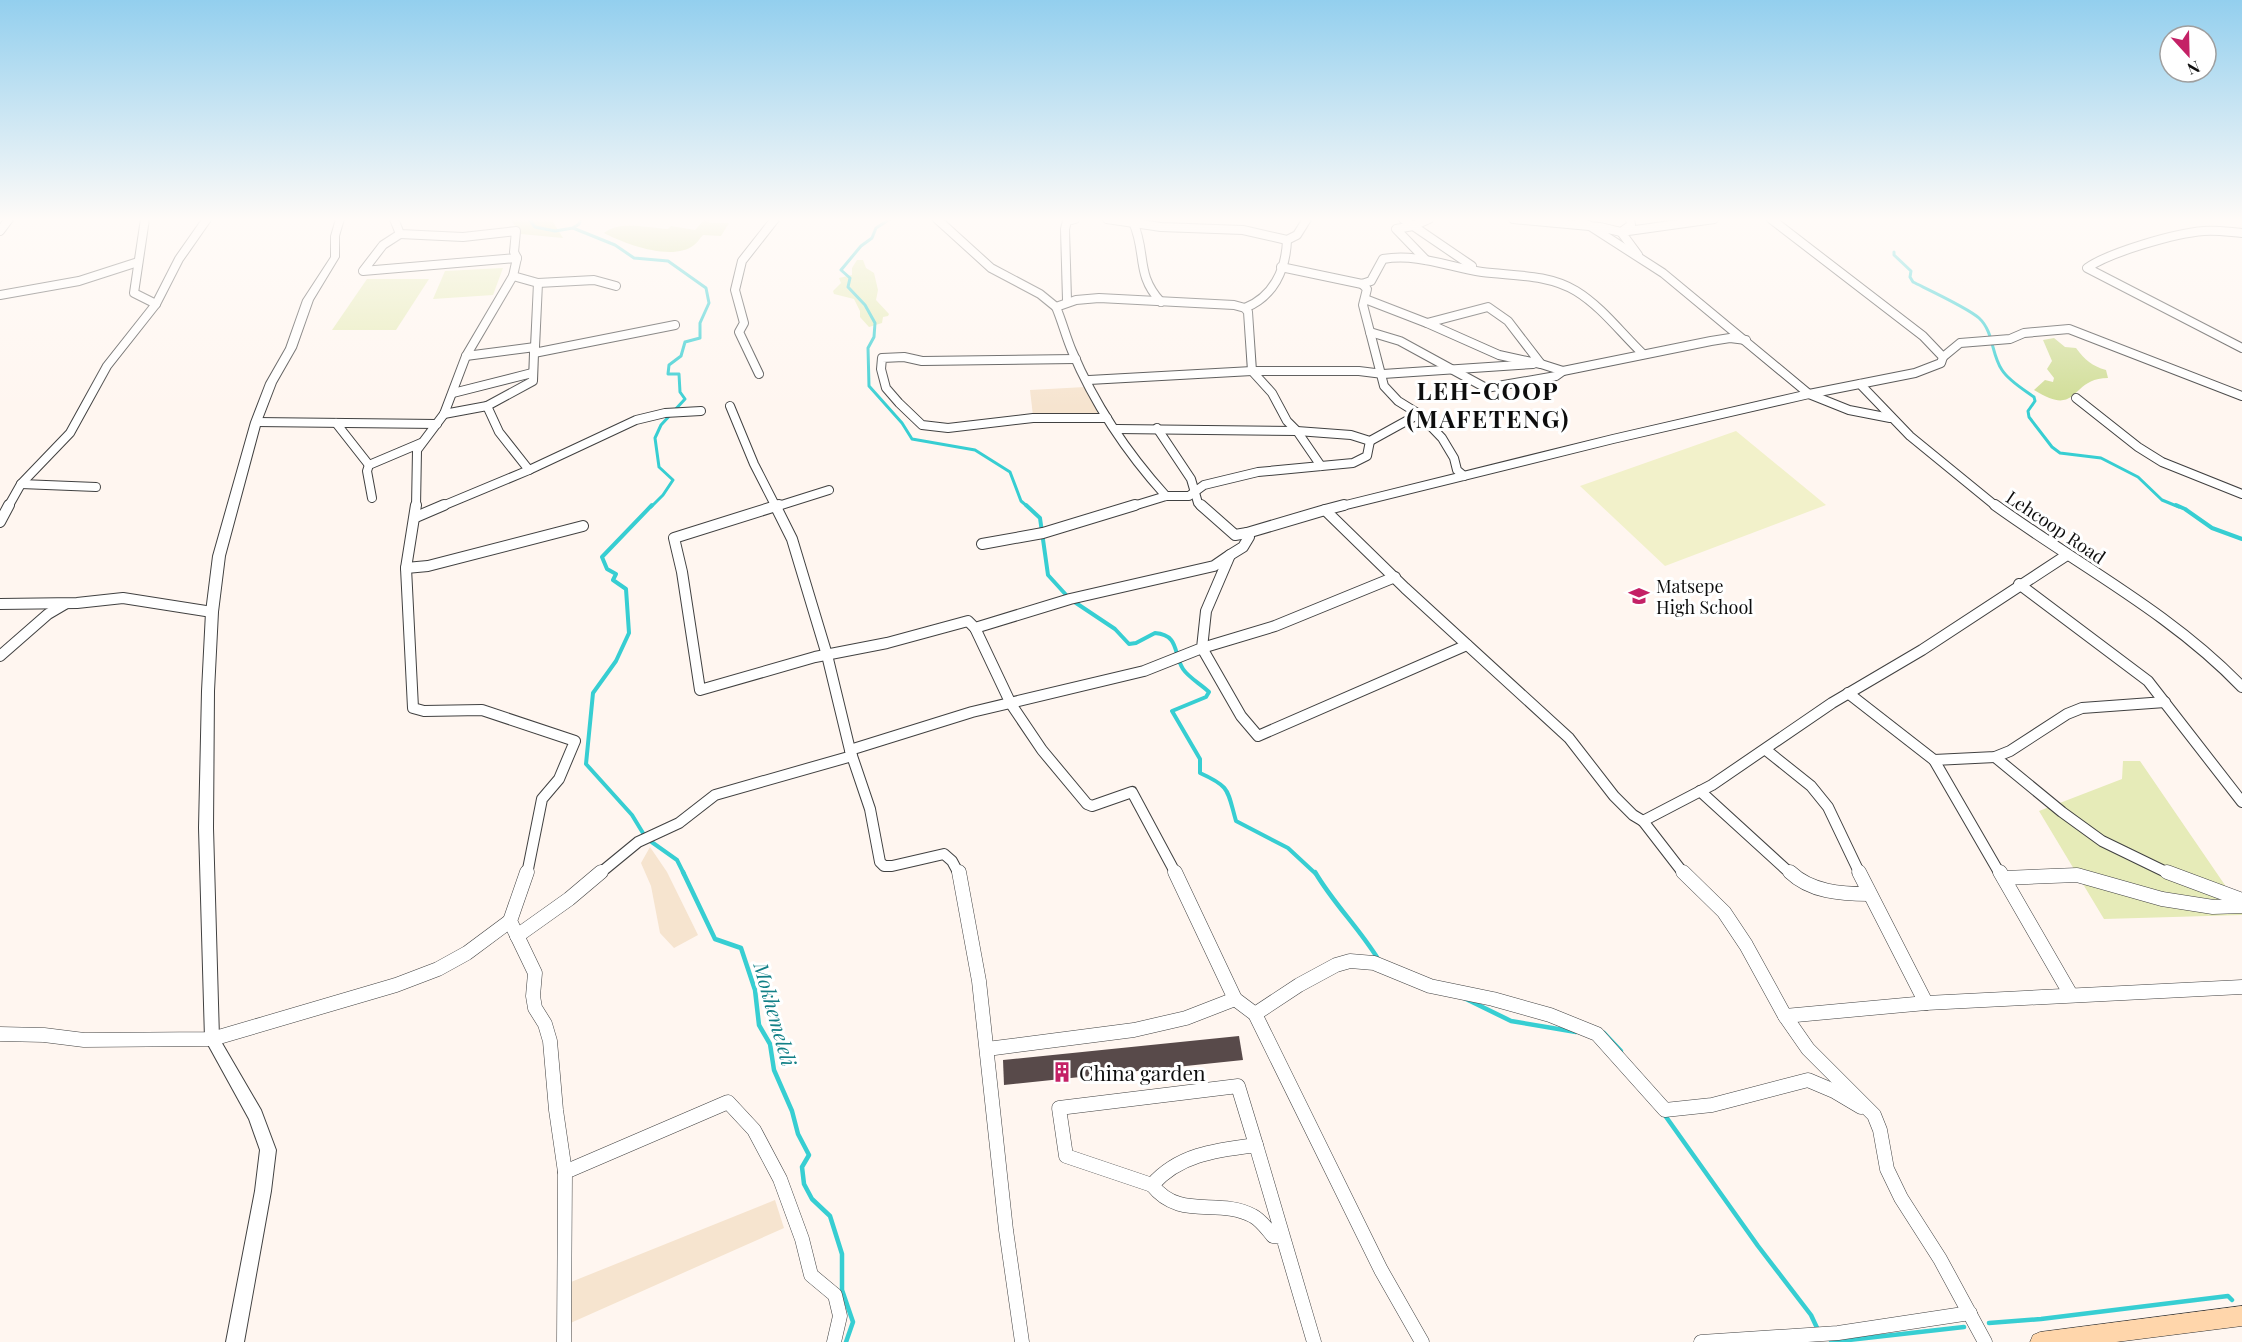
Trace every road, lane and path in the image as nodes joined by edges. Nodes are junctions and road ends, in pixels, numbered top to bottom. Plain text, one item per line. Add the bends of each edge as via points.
1 (80, 282) edge
2 (135, 282) edge
3 (167, 282) edge
4 (320, 282) edge
5 (509, 282) edge
6 (521, 282) edge
7 (538, 282) joint
8 (548, 282) edge
9 (600, 282) edge
10 (737, 282) edge
11 (1017, 282) edge
12 (1066, 282) edge
13 (1146, 282) edge
14 (1274, 282) edge
15 (1351, 282) edge
16 (1369, 282) edge
17 (1550, 282) edge
18 (1672, 282) edge
19 (1852, 282) edge
20 (2113, 282) edge
21 (1362, 284) junction
22 (506, 286) junction
23 (616, 286) dead end
24 (0, 295) edge
25 (1365, 299) junction
26 (1067, 300) junction
27 (1161, 302) junction
28 (156, 304) junction
29 (1056, 307) junction
30 (1245, 308) junction
31 (1427, 323) junction
32 (675, 324) dead end
33 (1370, 332) junction
34 (1746, 340) junction
35 (2242, 348) edge
36 (535, 350) junction
37 (1643, 354) junction
38 (466, 356) junction
39 (1943, 357) junction
40 (1076, 359) junction
41 (1537, 364) junction
42 (1455, 369) junction
43 (1252, 371) junction
44 (1563, 371) junction
45 (532, 373) junction
46 (759, 374) dead end
47 (1383, 374) junction
48 (1089, 380) junction
49 (1860, 384) junction
50 (453, 393) junction
51 (1809, 394) junction
52 (2242, 396) edge
53 (2076, 398) dead end
54 (487, 406) junction
55 (730, 406) dead end
56 (701, 411) dead end
57 (444, 414) junction
58 (1419, 414) junction
59 (1107, 418) junction
60 (1890, 418) junction
61 (256, 422) junction
62 (336, 423) junction
63 (437, 424) junction
64 (1157, 428) junction
65 (1117, 429) junction
66 (1297, 430) junction
67 (424, 441) junction
68 (1370, 441) junction
69 (369, 465) junction
70 (1321, 466) junction
71 (529, 470) junction
72 (1464, 476) junction
73 (21, 484) junction
74 (96, 487) dead end
75 (829, 490) dead end
76 (1194, 493) junction
77 (2242, 494) edge
78 (1166, 496) junction
79 (372, 498) dead end
80 (778, 507) junction
81 (1325, 510) junction
82 (416, 517) junction
83 (0, 522) edge
84 (583, 526) dead end
85 (1247, 533) junction
86 (982, 544) dead end
87 (1230, 555) junction
88 (2067, 555) junction
89 (406, 568) junction
90 (1395, 577) junction
91 (2019, 584) junction
92 (68, 603) junction
93 (0, 604) edge
94 (212, 612) junction
95 (975, 628) junction
96 (1467, 645) junction
97 (1202, 648) junction
98 (827, 655) junction
99 (0, 656) edge
100 (2242, 687) edge
101 (1848, 693) junction
102 (2165, 702) junction
103 (1011, 704) junction
104 (1766, 750) junction
105 (851, 753) junction
106 (1995, 757) junction
107 (1934, 760) junction
108 (1700, 791) junction
109 (2242, 802) edge
110 (1643, 821) junction
111 (2004, 878) junction
112 (1869, 894) junction
113 (2242, 900) edge
114 (2242, 906) edge
115 (510, 921) junction
116 (517, 936) junction
117 (2242, 987) edge
118 (2071, 995) junction
119 (1235, 999) junction
120 (1926, 1003) junction
121 (1255, 1014) junction
122 (1785, 1016) junction
123 (0, 1034) edge
124 (212, 1039) junction
125 (987, 1049) junction
126 (1874, 1115) junction
127 (1256, 1145) junction
128 (565, 1172) junction
129 (1152, 1185) junction
130 (1283, 1237) junction
131 (1970, 1313) junction
132 (2242, 1316) edge
133 (235, 1342) edge
134 (564, 1342) edge
135 (834, 1342) edge
136 (1022, 1342) edge
137 (1314, 1342) edge
138 (1422, 1342) edge
139 (1701, 1342) edge
140 (1985, 1342) edge
141 (2040, 1342) edge

1 - 24 street
2 - 28 street via 134,292
3 - 28 street
4 - 61 street
5 - 22 street
6 - 22 street
7 - 8 street
7 - 36 street
9 - 23 street
10 - 46 street via 735,290 744,322 739,332
11 - 29 street
12 - 26 street
13 - 27 street via 1149,291
14 - 30 street via 1267,296
15 - 21 street
16 - 21 street
17 - 37 street via 1575,290
18 - 34 street
19 - 39 street via 1923,336
20 - 35 street
21 - 25 street
22 - 38 street
25 - 31 street
25 - 33 street
26 - 27 street via 1117,298
26 - 29 street
27 - 30 street via 1234,304
28 - 73 street via 107,366 70,432
29 - 40 street
30 - 43 street
31 - 41 street via 1496,353
31 - 41 street via 1488,307 1508,321
32 - 36 street
33 - 42 street via 1400,341
33 - 47 street
34 - 37 street via 1719,339
34 - 51 street
36 - 38 street
36 - 45 street
37 - 44 street
38 - 50 street
39 - 49 street via 1941,363 1915,373
39 - 52 street via 1960,343 2069,329
40 - 48 street
40 - 59 street via 882,358 880,369 885,388 929,427 1034,418
41 - 42 street
41 - 44 street
42 - 44 street via 1485,388 1556,376
42 - 47 street
43 - 47 street
43 - 48 street
43 - 66 street
45 - 50 street
45 - 54 street via 533,381
47 - 58 street via 1384,386
48 - 59 street
49 - 51 street
49 - 60 street, Lehcoop Road
50 - 57 street
51 - 60 street via 1875,417
51 - 72 street
53 - 77 street via 2162,462
54 - 57 street
54 - 71 street via 499,432
55 - 80 street via 754,464
56 - 71 street via 636,420
57 - 63 street
58 - 68 street
58 - 72 street via 1442,438 1457,470
59 - 65 street
60 - 88 street, Lehcoop Road via 1978,494
61 - 62 street
61 - 94 street via 219,556
62 - 63 street
62 - 69 street
63 - 67 street
64 - 65 street
64 - 66 street
64 - 76 street via 1191,480
65 - 78 street via 1129,454
66 - 68 street via 1352,435
66 - 70 street
67 - 69 street
67 - 82 street via 417,450
68 - 70 street via 1371,450 1364,459
69 - 79 street
70 - 76 street via 1239,476 1204,485
71 - 82 street
72 - 81 street
73 - 74 street
73 - 83 street
75 - 80 street
76 - 78 street
76 - 85 street via 1198,502 1235,535
78 - 86 street via 1043,533
80 - 98 street via 792,539
80 - 98 street via 674,538 700,690
81 - 85 street
81 - 90 street
82 - 89 street
84 - 89 street via 436,564
85 - 87 street via 1249,537 1243,547
87 - 95 street via 1214,567 1070,599
87 - 97 street via 1206,611
88 - 91 street
88 - 100 street, Lehcoop Road via 2174,626
89 - 115 street via 413,708 482,710 575,741 559,779 542,800 526,879
90 - 96 street
90 - 97 street via 1275,626
91 - 101 street via 1923,649
91 - 102 street via 2120,658 2148,681
92 - 93 street
92 - 94 street via 123,598
92 - 99 street via 48,614
94 - 124 street via 206,828
95 - 98 street via 968,621
95 - 103 street
96 - 97 street via 1258,736 1241,716
96 - 110 street via 1569,738 1620,803
97 - 103 street via 1144,672
98 - 105 street
101 - 104 street
101 - 107 street
102 - 106 street via 2082,708
102 - 109 street
103 - 105 street via 972,712
103 - 119 street via 1042,750 1087,804 1092,806 1132,792 1185,891
104 - 108 street
104 - 112 street via 1821,796
105 - 116 street via 715,795 679,823 638,842
105 - 125 street via 870,809 880,862 893,867 944,854 959,873
106 - 107 street
106 - 113 street via 2102,841 2179,878
107 - 111 street
108 - 110 street
108 - 112 street via 1798,880 1837,893
110 - 122 street via 1690,881 1724,912
111 - 114 street via 2077,875 2213,908
111 - 118 street
112 - 120 street
115 - 116 street
115 - 124 street via 475,948 438,969
116 - 128 street via 535,973 535,1008 550,1041
117 - 118 street
118 - 120 street
119 - 121 street
119 - 125 street via 1172,1021 1090,1037
120 - 122 street
121 - 126 street via 1336,965 1374,963 1430,986 1550,1015 1597,1034 1665,1110 1712,1105 1808,1080
121 - 138 street via 1381,1269
122 - 126 street via 1808,1049
123 - 124 street via 84,1040
124 - 133 street via 255,1115 268,1150
125 - 136 street
126 - 131 street via 1887,1169 1901,1198
127 - 129 street via 1201,1153 1170,1168
127 - 129 street via 1238,1086 1059,1108 1066,1156
127 - 130 street
128 - 134 street
128 - 135 street via 728,1102 754,1130 780,1179 811,1275 835,1294 840,1316
129 - 130 street via 1157,1196 1171,1204 1254,1216 1273,1236
130 - 137 street
131 - 139 street via 1839,1333
131 - 140 street
132 - 141 main road

